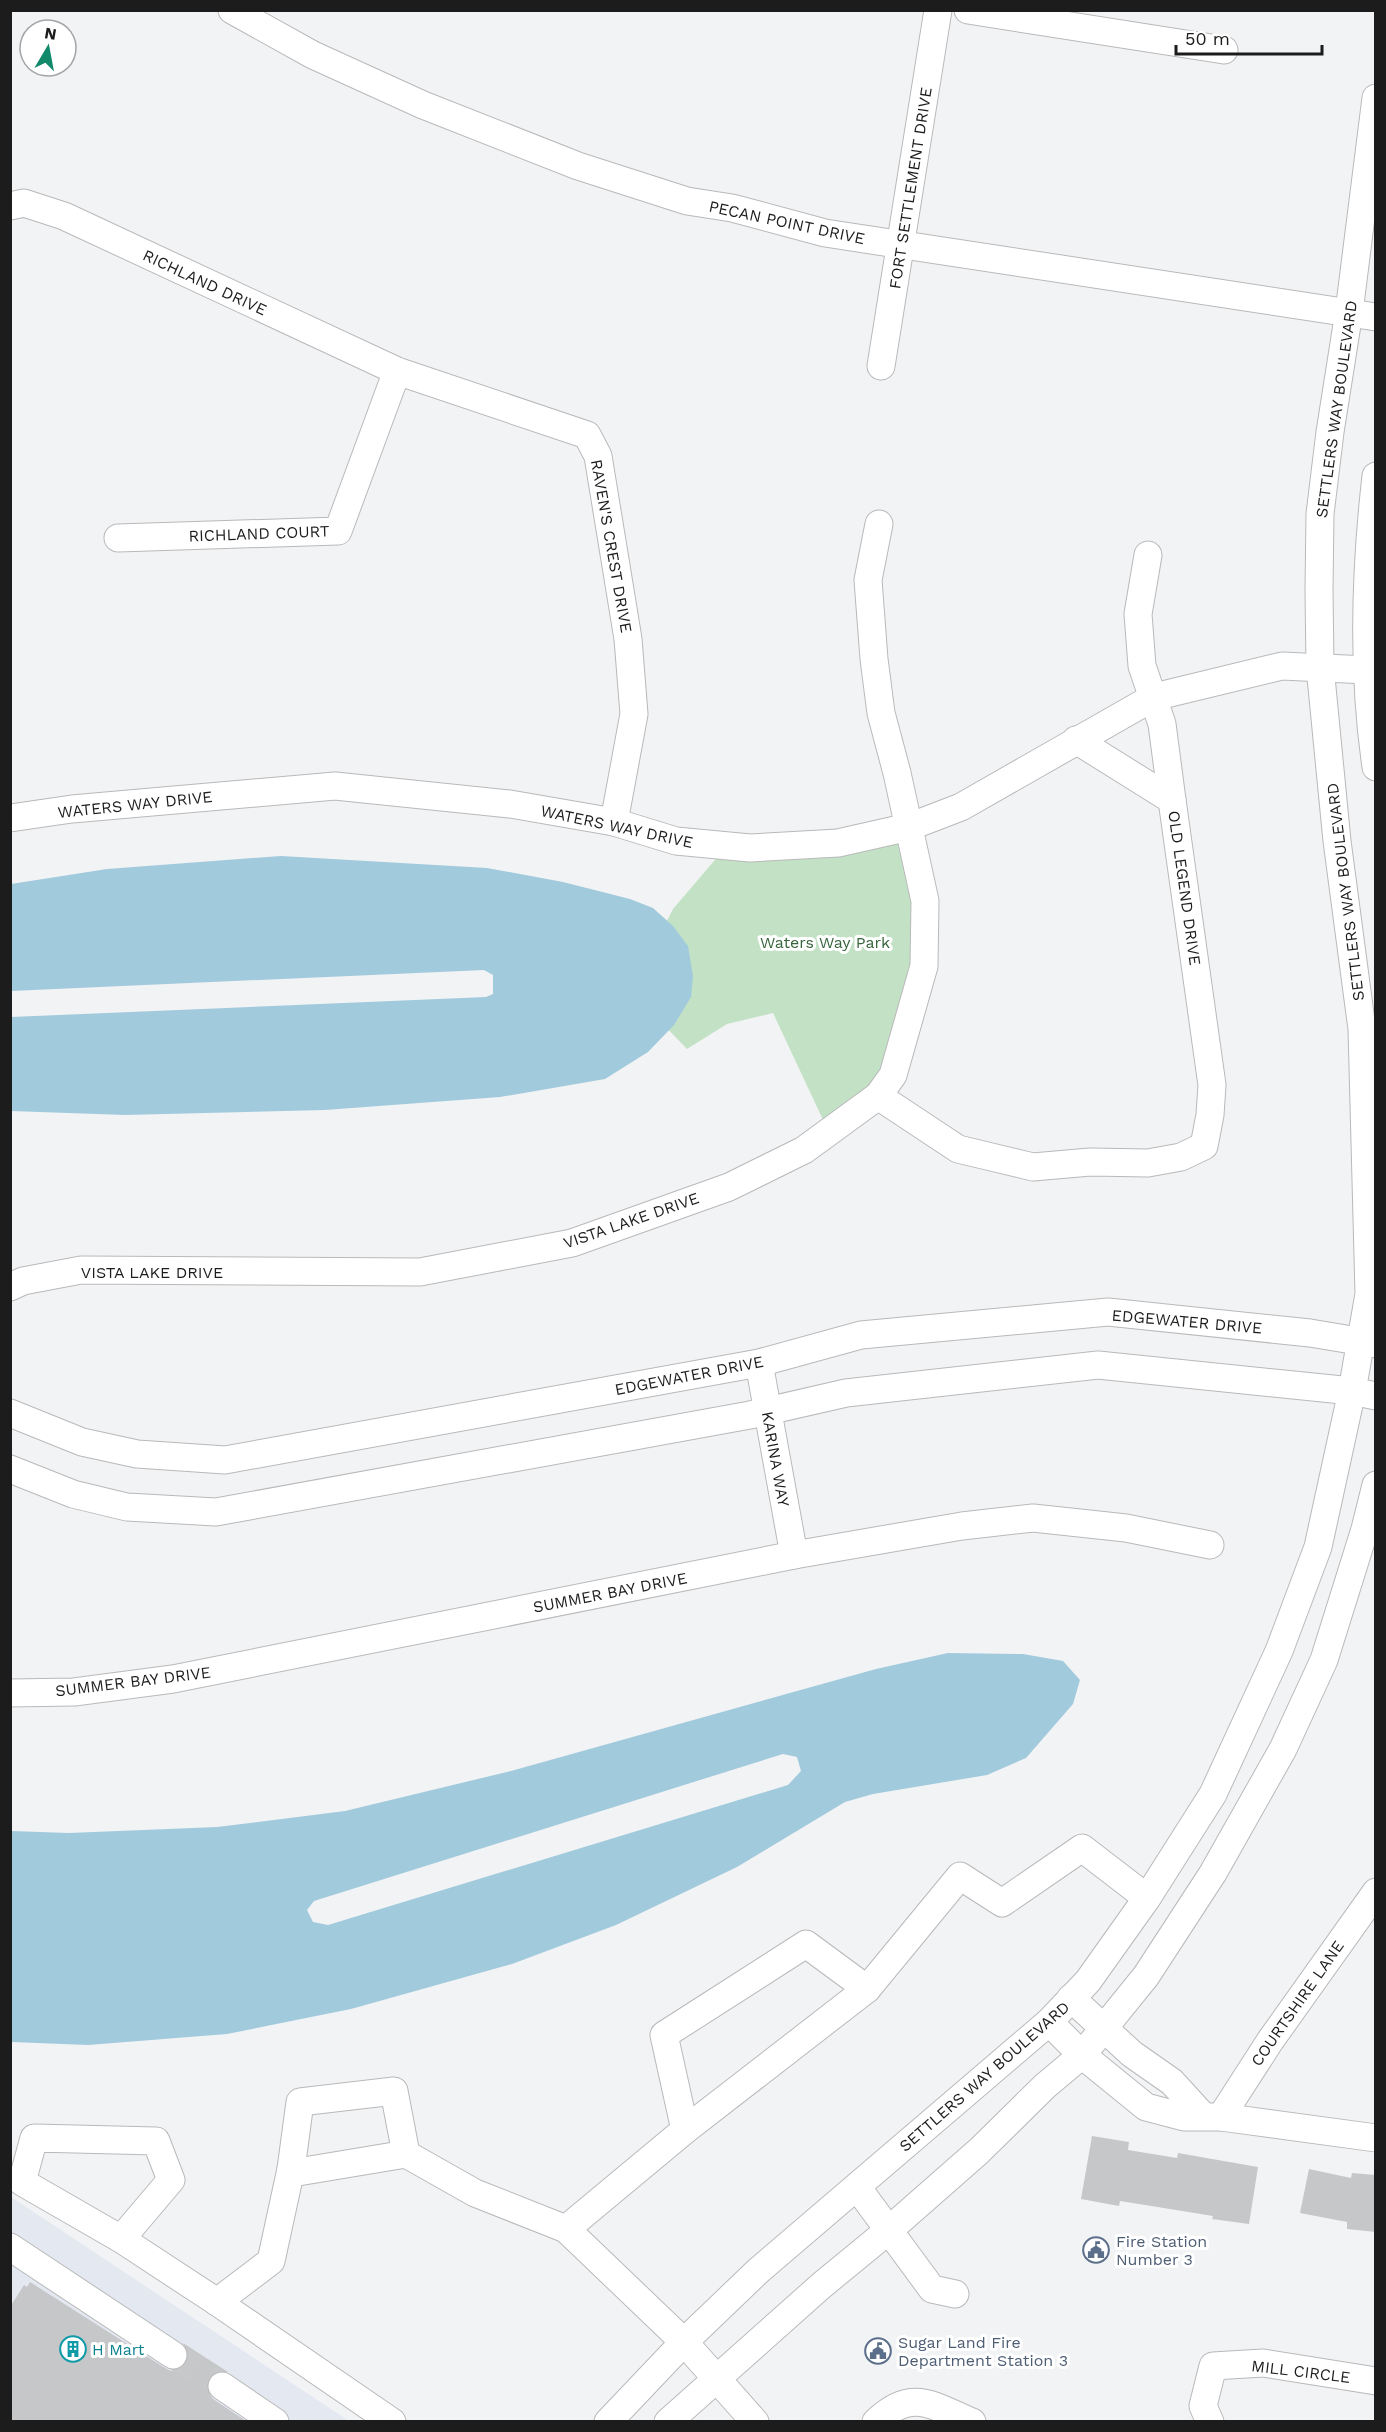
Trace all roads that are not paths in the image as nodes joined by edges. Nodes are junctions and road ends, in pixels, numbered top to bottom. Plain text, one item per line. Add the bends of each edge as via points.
1 (232, 10) edge
2 (938, 10) edge
3 (968, 10) edge
4 (1224, 50) dead end
5 (1376, 98) edge
6 (10, 206) edge
7 (902, 244) junction
8 (1349, 312) junction
9 (1376, 317) edge
10 (881, 366) dead end
11 (397, 371) junction
12 (1376, 476) edge
13 (879, 524) dead end
14 (118, 538) dead end
15 (1148, 555) dead end
16 (1320, 667) junction
17 (1367, 670) junction
18 (1154, 697) junction
19 (1076, 740) junction
20 (1376, 767) edge
21 (1172, 800) junction
22 (10, 818) edge
23 (614, 822) junction
24 (909, 828) junction
25 (1369, 1028) edge
26 (1370, 1068) edge
27 (878, 1096) junction
28 (10, 1287) edge
29 (1368, 1342) edge
30 (759, 1363) junction
31 (1364, 1393) edge
32 (768, 1411) junction
33 (10, 1413) edge
34 (10, 1469) edge
35 (1376, 1485) edge
36 (1210, 1545) dead end
37 (794, 1555) junction
38 (10, 1693) edge
39 (1376, 1892) edge
40 (1147, 1898) junction
41 (867, 1989) junction
42 (1071, 1998) junction
43 (1049, 2022) junction
44 (1104, 2029) junction
45 (1082, 2055) junction
46 (1212, 2116) junction
47 (685, 2130) junction
48 (1376, 2138) edge
49 (406, 2154) junction
50 (291, 2169) junction
51 (857, 2187) junction
52 (566, 2229) junction
53 (889, 2230) junction
54 (121, 2239) junction
55 (10, 2247) edge
56 (955, 2294) dead end
57 (217, 2302) junction
58 (684, 2343) junction
59 (173, 2355) tunnel mouth
60 (715, 2378) junction
61 (1376, 2381) edge
62 (222, 2386) tunnel mouth
63 (275, 2421) edge
64 (392, 2421) edge
65 (608, 2421) edge
66 (668, 2421) edge
67 (755, 2421) edge
68 (876, 2421) edge
69 (972, 2421) edge
70 (1210, 2421) edge

1 - 7 street, PECAN POINT DRIVE via 365,79 578,166 687,201 732,208 825,233
2 - 7 street, FORT SETTLEMENT DRIVE
3 - 4 street
5 - 8 street, SETTLERS WAY BOULEVARD
6 - 11 street, RICHLAND DRIVE via 24,202 64,216
7 - 8 street, PECAN POINT DRIVE
7 - 10 street, FORT SETTLEMENT DRIVE
8 - 9 street, PECAN POINT DRIVE
8 - 16 street, SETTLERS WAY BOULEVARD via 1320,514
11 - 14 street, RICHLAND COURT via 338,531
11 - 23 street, RAVEN'S CREST DRIVE via 587,435 598,456 628,639 634,714
12 - 17 street via 1369,536
13 - 24 street, VISTA LAKE DRIVE via 868,580 874,658 881,713
15 - 18 street via 1138,614 1142,666
16 - 17 street, WATERS WAY DRIVE
16 - 18 street, WATERS WAY DRIVE via 1282,666
16 - 25 street, SETTLERS WAY BOULEVARD via 1337,841
17 - 20 street
18 - 19 street, WATERS WAY DRIVE
18 - 21 street via 1162,724
19 - 21 street, OLD LEGEND DRIVE
19 - 24 street, WATERS WAY DRIVE via 961,807
21 - 27 street, OLD LEGEND DRIVE via 1212,1085 1204,1146 1181,1157 1148,1163 1090,1162 1033,1167 958,1149
22 - 23 street, WATERS WAY DRIVE via 335,786 510,804
23 - 24 street, WATERS WAY DRIVE via 676,842 750,848 838,843
24 - 27 street, VISTA LAKE DRIVE via 925,901 924,966 893,1075
25 - 26 street, SETTLERS WAY BOULEVARD
26 - 29 street, SETTLERS WAY BOULEVARD
27 - 28 street, VISTA LAKE DRIVE via 804,1150 729,1186 572,1243 420,1272 81,1270
29 - 30 street, EDGEWATER DRIVE via 1108,1312 861,1335
29 - 31 street, SETTLERS WAY BOULEVARD
30 - 32 street, KARINA WAY
30 - 33 street, EDGEWATER DRIVE via 225,1460 137,1455 82,1442
31 - 32 street via 1098,1365 846,1393
31 - 40 street, SETTLERS WAY BOULEVARD via 1318,1547 1279,1651 1213,1794
32 - 34 street via 216,1512 127,1507 73,1494
32 - 37 street, KARINA WAY
35 - 44 street via 1324,1660 1283,1749 1213,1873 1146,1976
36 - 37 street, SUMMER BAY DRIVE via 1126,1528 1033,1518
37 - 38 street, SUMMER BAY DRIVE via 173,1679 74,1692
39 - 46 street, COURTSHIRE LANE
40 - 41 street via 1082,1848 1002,1903 960,1876
40 - 42 street, SETTLERS WAY BOULEVARD via 1088,1981
41 - 47 street
41 - 47 street via 806,1944 664,2035
42 - 43 street, SETTLERS WAY BOULEVARD
42 - 44 street
43 - 45 street
43 - 51 street, SETTLERS WAY BOULEVARD
44 - 45 street
44 - 46 street
45 - 46 street via 1146,2107 1184,2117
45 - 53 street
46 - 48 street
47 - 52 street
49 - 50 street via 298,2172
49 - 50 street via 394,2091 300,2102
49 - 52 street via 475,2193
50 - 57 street via 271,2262
51 - 53 street
51 - 58 street, SETTLERS WAY BOULEVARD via 758,2271
52 - 58 street
53 - 56 street via 932,2289
53 - 60 street
54 - 54 street via 171,2180 156,2142 34,2138 22,2182
54 - 57 street
55 - 59 street
57 - 64 street
58 - 60 street
58 - 65 street, SETTLERS WAY BOULEVARD
60 - 66 street
60 - 67 street
61 - 70 street, MILL CIRCLE via 1263,2363 1213,2366 1203,2406
62 - 63 street
68 - 69 street via 900,2403 919,2400

